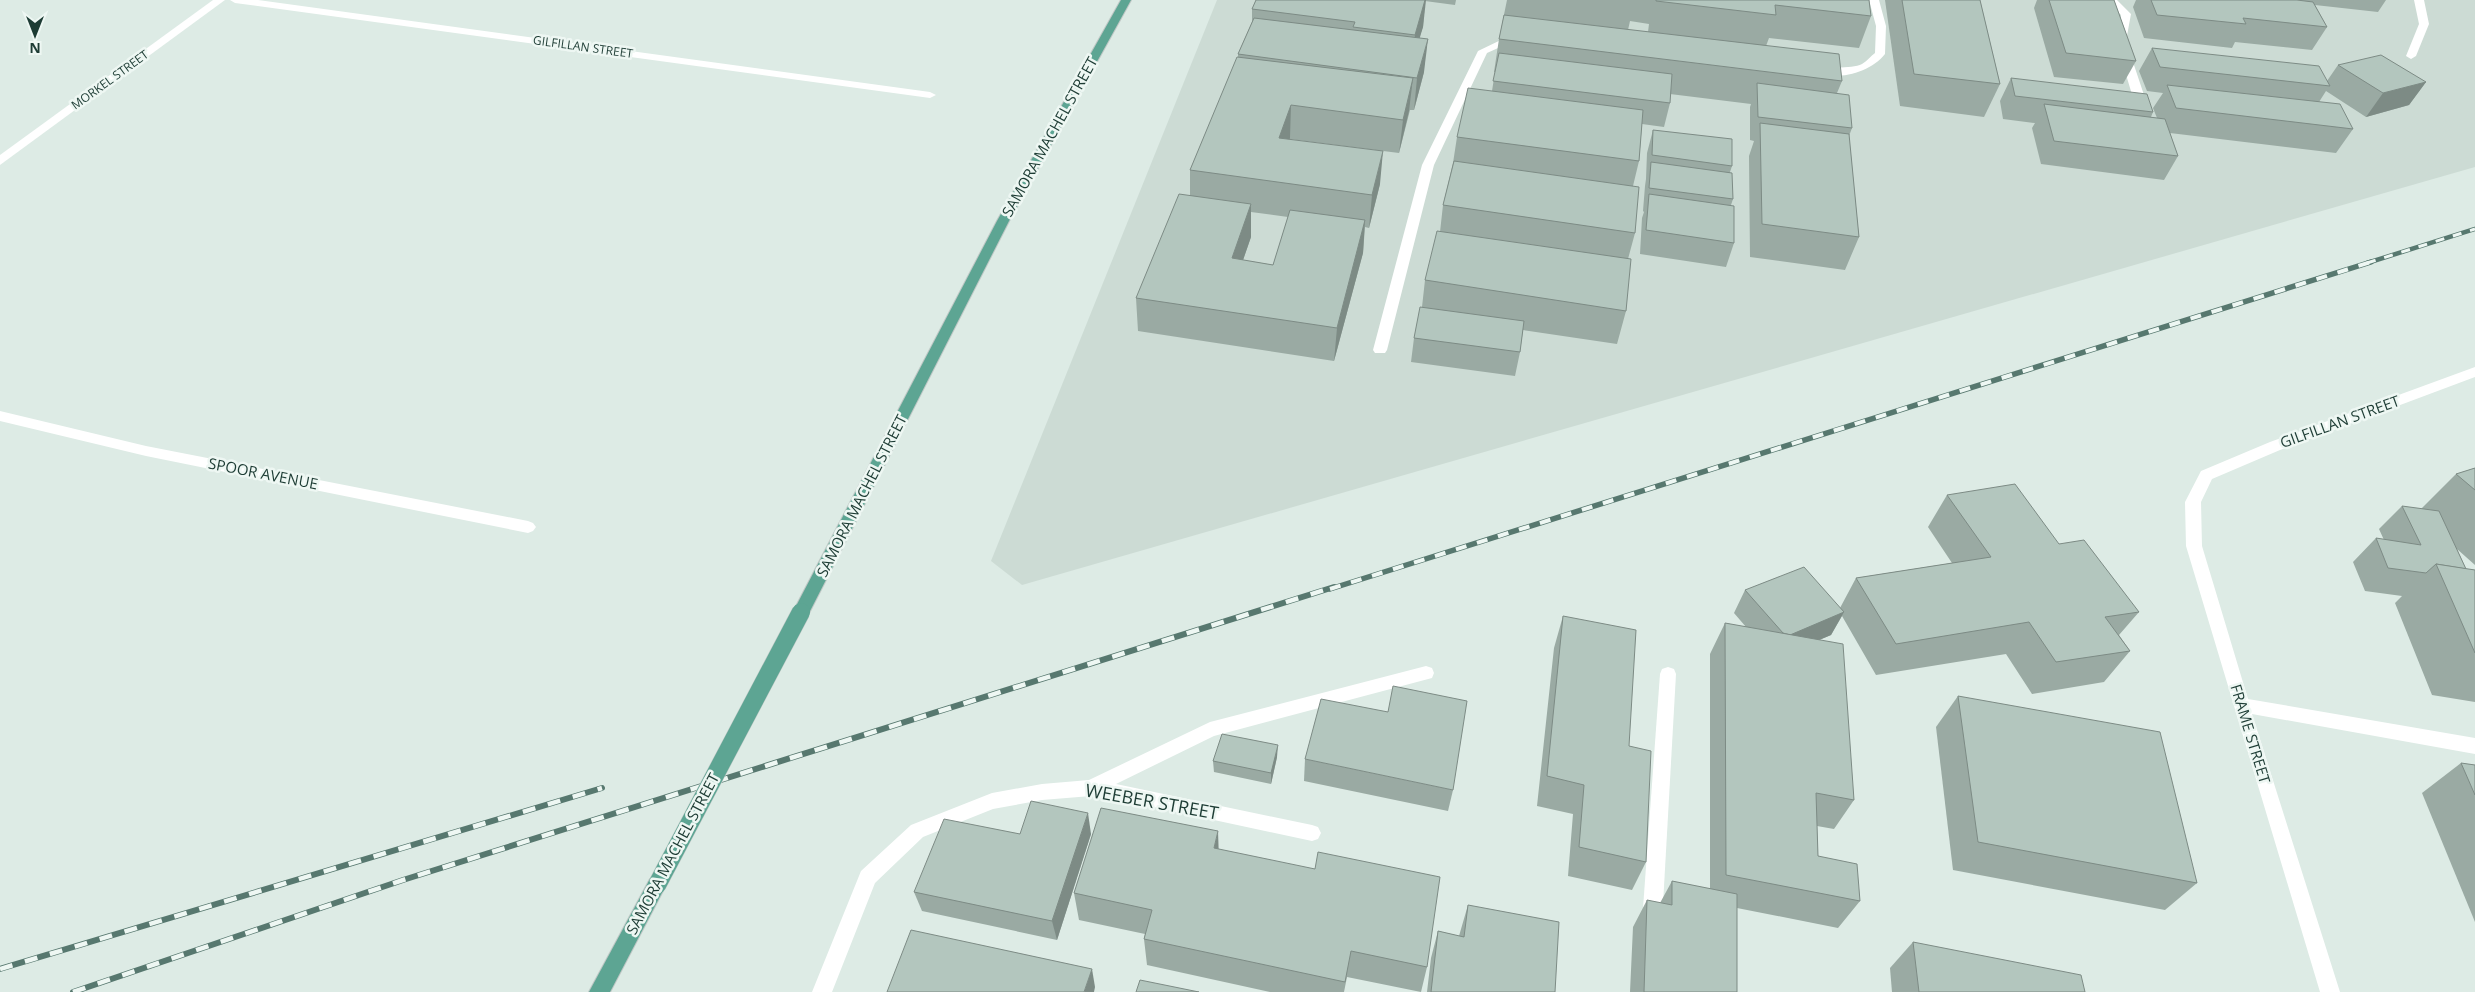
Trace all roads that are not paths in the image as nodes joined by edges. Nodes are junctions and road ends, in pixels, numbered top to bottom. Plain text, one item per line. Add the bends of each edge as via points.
1 (220, 0) edge
2 (235, 0) edge
3 (1126, 0) edge
4 (1874, 0) edge
5 (2111, 0) edge
6 (2419, 0) edge
7 (1532, 42) edge
8 (2411, 56) dead end
9 (1814, 72) edge
10 (930, 95) dead end
11 (2139, 98) edge
12 (0, 161) edge
13 (1380, 350) dead end
14 (2475, 372) edge
15 (0, 416) edge
16 (2206, 475) joint
17 (528, 527) dead end
18 (1426, 673) dead end
19 (1668, 674) dead end
20 (2241, 705) junction
21 (2475, 746) edge
22 (1091, 788) junction
23 (1312, 833) dead end
24 (1651, 931) edge
25 (599, 992) edge
26 (822, 992) edge
27 (2330, 992) edge

1 - 12 street, MORKEL STREET
2 - 10 street, GILFILLAN STREET
3 - 25 main road, SAMORA MACHEL STREET, bridge via 1003,222
4 - 9 street via 1881,26 1880,54 1865,67 1832,73
5 - 11 street via 2126,14 2120,41
6 - 8 street via 2424,24
7 - 13 street via 1505,41 1483,51 1479,59 1428,165
14 - 16 street, GILFILLAN STREET
15 - 17 street, SPOOR AVENUE via 146,451
16 - 20 street, FRAME STREET via 2193,502 2194,546
18 - 22 street via 1210,729
19 - 24 street
20 - 21 street
20 - 27 street, FRAME STREET
22 - 23 street, WEEBER STREET
22 - 26 street, WEEBER STREET via 1042,792 992,802 917,831 868,876

